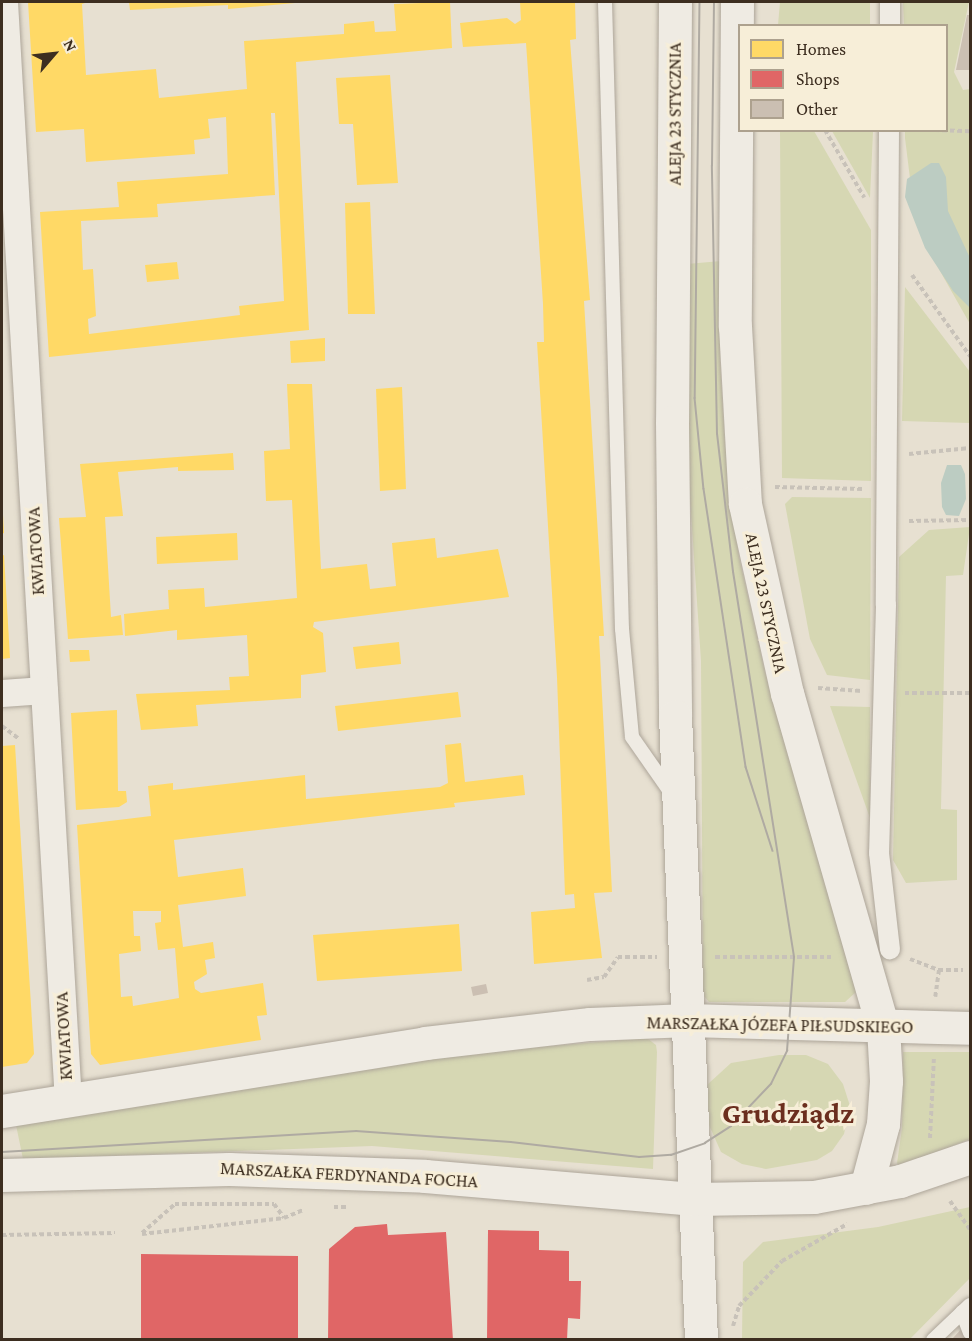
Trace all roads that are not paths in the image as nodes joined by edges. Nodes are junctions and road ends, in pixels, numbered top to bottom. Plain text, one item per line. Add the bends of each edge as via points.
1 (4, 2) edge
2 (605, 2) edge
3 (675, 2) edge
4 (737, 2) edge
5 (890, 2) edge
6 (890, 24) edge
7 (889, 132) edge
8 (44, 690) junction
9 (2, 693) edge
10 (679, 805) junction
11 (890, 949) dead end
12 (688, 1020) junction
13 (970, 1024) edge
14 (883, 1028) junction
15 (68, 1101) junction
16 (2, 1111) edge
17 (970, 1157) edge
18 (2, 1175) edge
19 (867, 1188) junction
20 (695, 1199) junction
21 (966, 1309) edge
22 (970, 1333) edge
23 (701, 1340) edge
24 (933, 1340) edge

1 - 8 street, KWIATOWA
2 - 10 lane via 621,617 628,696 632,737
3 - 10 street, ALEJA 23 STYCZNIA via 672,422
4 - 14 street, ALEJA 23 STYCZNIA via 735,326 745,504 787,693
5 - 6 street
7 - 11 street via 888,457 879,853
8 - 9 street
8 - 15 street, KWIATOWA
10 - 12 street, ALEJA 23 STYCZNIA
12 - 14 street, MARSZAŁKA JÓZEFA PIŁSUDSKIEGO
12 - 15 street, MARSZAŁKA JÓZEFA PIŁSUDSKIEGO via 590,1024 425,1043
12 - 20 street, ALEJA 23 STYCZNIA
13 - 14 street, MARSZAŁKA JÓZEFA PIŁSUDSKIEGO
14 - 19 street, ALEJA 23 STYCZNIA via 883,1124
15 - 16 street
17 - 19 street via 939,1170
18 - 20 street, MARSZAŁKA FERDYNANDA FOCHA via 229,1168 425,1176
19 - 20 street via 814,1197
20 - 23 street, ALEJA 23 STYCZNIA
21 - 22 lane
21 - 24 lane

